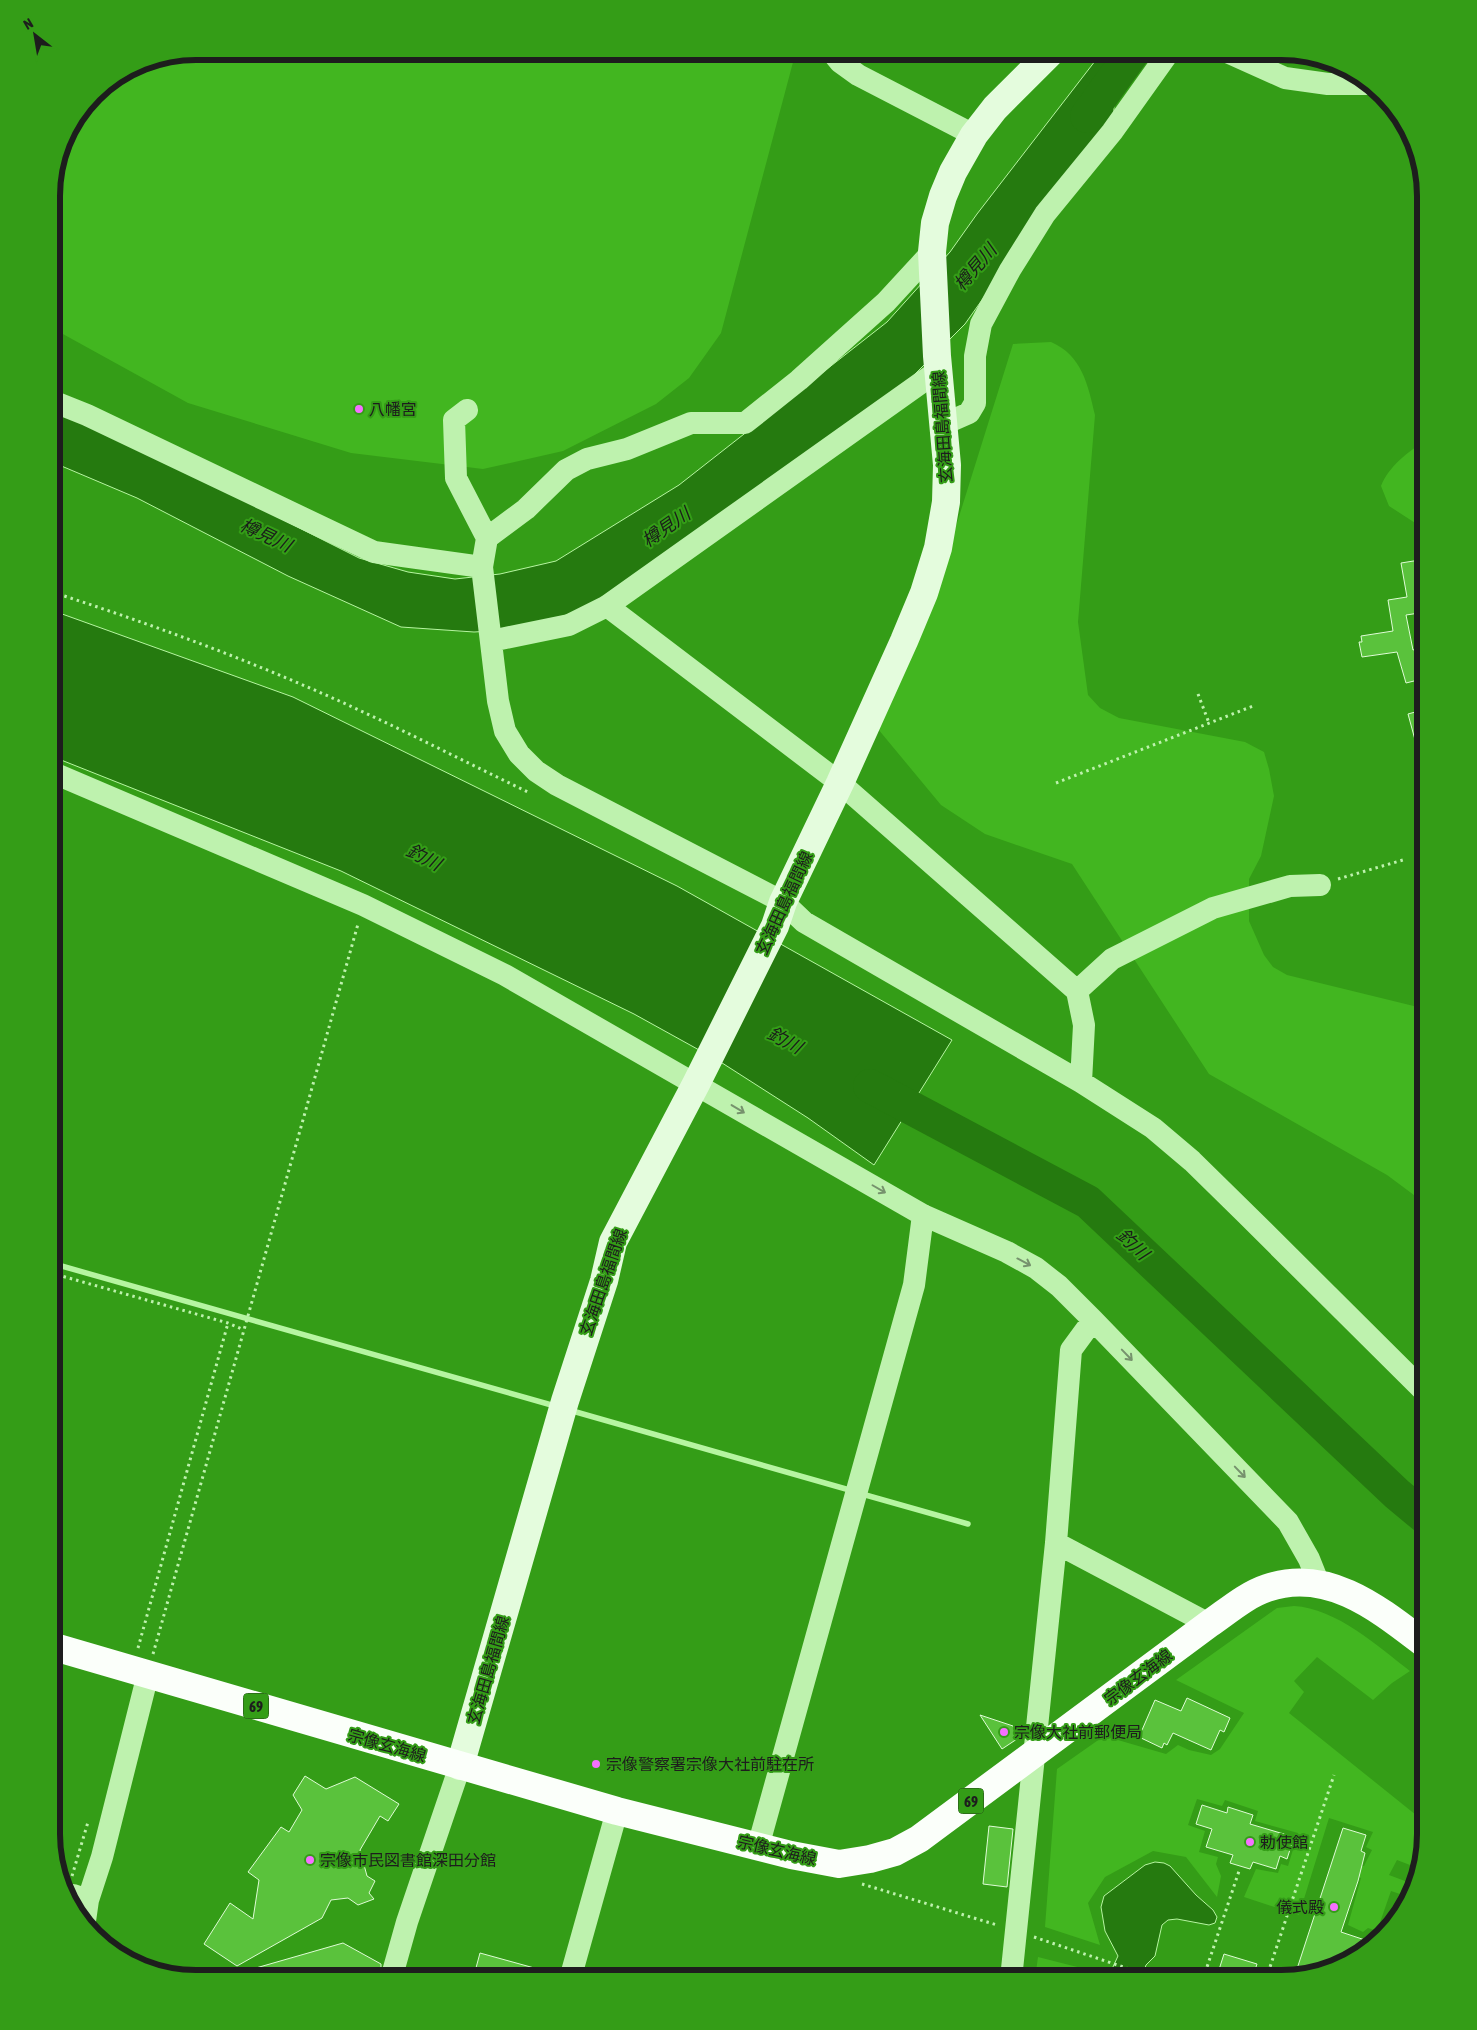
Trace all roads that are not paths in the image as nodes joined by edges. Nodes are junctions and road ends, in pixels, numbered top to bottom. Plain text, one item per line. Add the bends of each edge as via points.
1 (838, 60) edge
2 (1044, 60) edge
3 (1163, 60) edge
4 (1244, 60) edge
5 (1358, 84) edge
6 (974, 135) junction
7 (932, 260) junction
8 (938, 363) junction
9 (60, 404) edge
10 (467, 410) dead end
11 (944, 424) junction
12 (487, 538) junction
13 (482, 567) junction
14 (607, 606) junction
15 (490, 634) junction
16 (60, 775) edge
17 (840, 783) junction
18 (1320, 885) road end
19 (783, 902) junction
20 (1077, 991) junction
21 (700, 1076) junction
22 (1081, 1082) junction
23 (923, 1215) junction
24 (1093, 1320) junction
25 (1417, 1384) edge
26 (1056, 1543) junction
27 (1319, 1584) junction
28 (1209, 1624) junction
29 (1417, 1638) edge
30 (60, 1649) edge
31 (140, 1671) junction
32 (1033, 1755) junction
33 (460, 1766) junction
34 (617, 1810) junction
35 (758, 1847) junction
36 (81, 1906) edge
37 (393, 1970) edge
38 (572, 1970) edge
39 (1012, 1970) edge

1 - 6 street via 858,75
2 - 6 main road, 玄海田島福間線 via 995,108
3 - 11 street via 1112,132 1045,214 1010,270 981,324 975,356 975,403 969,414
4 - 5 street via 1285,78
6 - 7 main road, 玄海田島福間線 via 943,196 935,223
7 - 8 main road, 玄海田島福間線
7 - 12 street via 799,380 745,423 691,422 627,449 587,459 566,470 526,509
8 - 11 main road, 玄海田島福間線
8 - 14 street
9 - 13 street via 374,552
10 - 12 street via 454,420 456,478
11 - 17 main road, 玄海田島福間線 via 946,502 938,548 904,641
12 - 13 street
13 - 15 street
14 - 15 street via 569,625
14 - 17 street
15 - 19 street via 505,730 519,754 536,771 566,790
16 - 21 street via 363,905
17 - 19 main road, 玄海田島福間線
17 - 20 street
18 - 20 street via 1290,886 1213,908 1112,959
19 - 21 main road, 玄海田島福間線 via 775,926
19 - 22 street via 804,922
20 - 22 street via 1084,1025
21 -> 23 street
21 - 33 main road, 玄海田島福間線 via 613,1242
22 - 25 street via 1153,1128 1192,1161
23 -> 24 street via 1036,1268
23 - 35 street via 914,1285
24 - 26 street via 1072,1350
24 -> 27 street via 1288,1522
26 - 28 street
26 - 32 street
27 - 28 main road, 宗像玄海線 / 69 via 1293,1583 1268,1588 1246,1598
27 - 29 main road, 宗像玄海線 / 69 via 1354,1594
28 - 32 main road, 宗像玄海線 / 69
30 - 31 main road, 宗像玄海線 / 69
31 - 33 main road, 宗像玄海線 / 69
31 - 36 street via 102,1857
32 - 35 main road, 宗像玄海線 / 69 via 919,1839 895,1852 870,1860 839,1864
32 - 39 street
33 - 34 main road, 宗像玄海線 / 69
33 - 37 street
34 - 35 main road, 宗像玄海線 / 69
34 - 38 street

